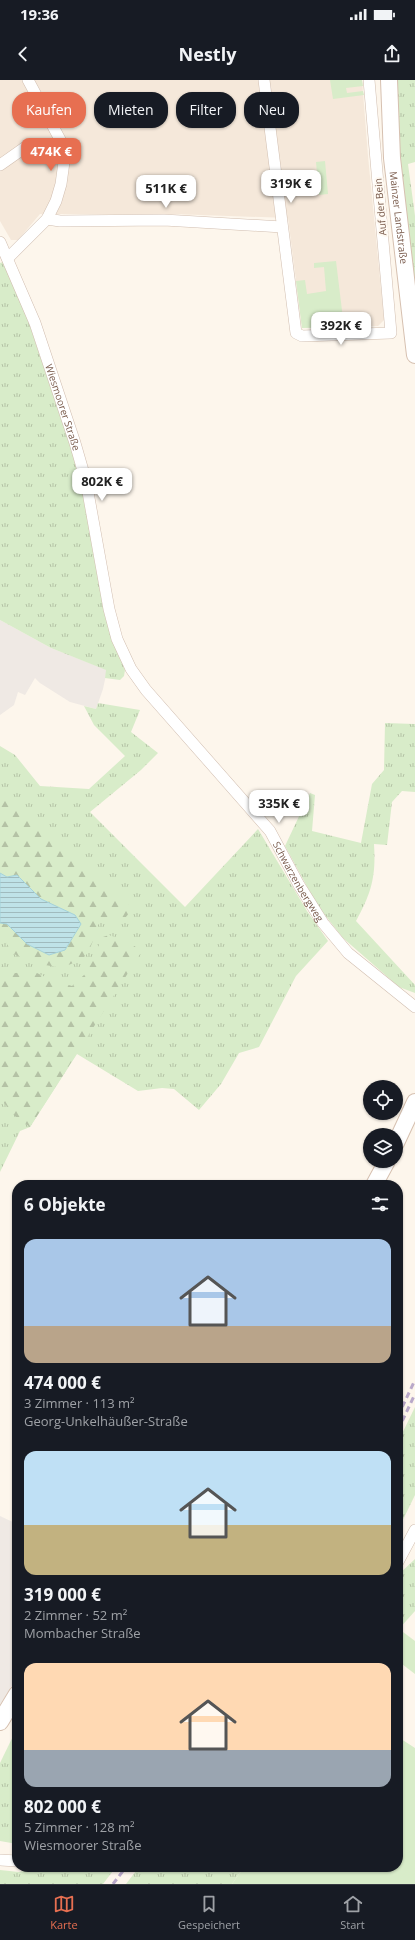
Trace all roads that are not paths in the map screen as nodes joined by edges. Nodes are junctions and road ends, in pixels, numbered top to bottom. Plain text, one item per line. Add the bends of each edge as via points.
1 (28, 80) edge
2 (264, 80) edge
3 (369, 80) edge
4 (389, 80) edge
5 (27, 146) dead end
6 (0, 165) edge
7 (47, 219) junction
8 (282, 227) junction
9 (0, 242) edge
10 (8, 258) junction
11 (415, 355) edge
12 (146, 690) joint
13 (415, 1006) edge
14 (415, 1102) edge
15 (403, 1128) edge
16 (383, 1168) edge
17 (377, 1180) edge
18 (415, 1530) edge
19 (403, 1553) edge
20 (12, 1702) edge
21 (0, 1722) edge
22 (0, 1860) edge
23 (12, 1861) edge

1 - 7 street via 63,145 61,184
2 - 8 street
3 - 8 street, Auf der Bein via 391,333 302,336 296,333
4 - 11 main road, Mainzer Landstraße via 392,158
5 - 6 street
7 - 8 street via 164,220
7 - 10 street
9 - 10 street, Wiesmoorer Straße
10 - 12 street, Wiesmoorer Straße via 38,330 76,443 86,481 109,610 117,640 131,669
12 - 13 street, Schwarzenbergweg via 270,832 323,923 348,953
14 - 15 main road
16 - 17 main road
18 - 19 street
20 - 21 main road
22 - 23 street

